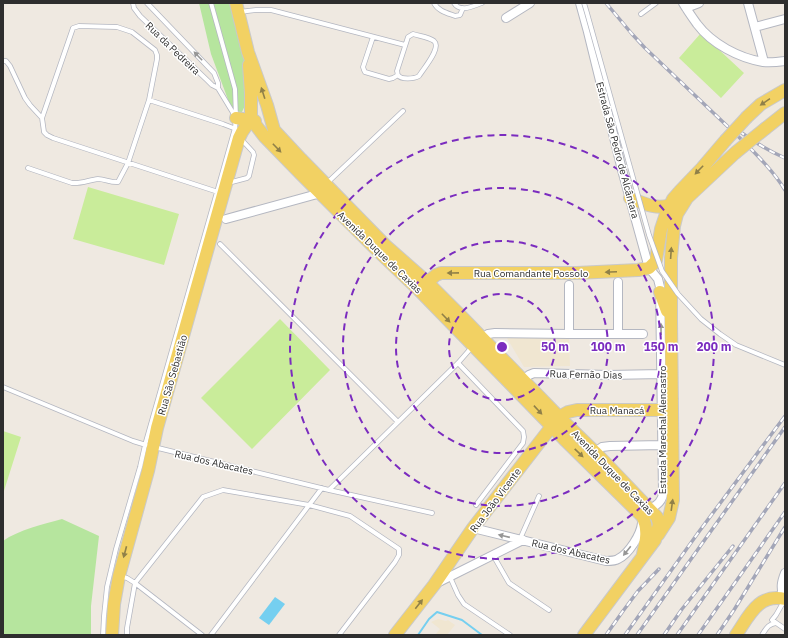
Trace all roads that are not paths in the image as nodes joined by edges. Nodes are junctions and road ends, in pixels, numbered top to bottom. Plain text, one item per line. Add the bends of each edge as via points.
1 (133, 3) edge
2 (147, 3) edge
3 (211, 3) edge
4 (434, 3) edge
5 (454, 3) edge
6 (482, 3) edge
7 (530, 3) edge
8 (580, 3) edge
9 (584, 3) edge
10 (656, 3) edge
11 (699, 3) edge
12 (748, 3) edge
13 (684, 6) edge
14 (237, 7) edge
15 (463, 8) junction
16 (641, 14) dead end
17 (506, 18) dead end
18 (785, 19) edge
19 (755, 27) junction
20 (373, 37) junction
21 (405, 45) junction
22 (248, 52) junction
23 (3, 61) edge
24 (785, 61) edge
25 (764, 62) junction
26 (398, 75) junction
27 (218, 88) junction
28 (785, 90) edge
29 (148, 100) junction
30 (404, 111) dead end
31 (785, 113) edge
32 (42, 118) junction
33 (250, 119) junction
34 (238, 129) junction
35 (274, 130) junction
36 (128, 163) junction
37 (28, 168) dead end
38 (323, 189) junction
39 (222, 190) junction
40 (630, 198) junction
41 (670, 205) junction
42 (226, 219) dead end
43 (220, 244) dead end
44 (649, 268) junction
45 (618, 282) dead end
46 (569, 285) dead end
47 (423, 286) junction
48 (660, 292) junction
49 (670, 320) junction
50 (618, 333) junction
51 (570, 334) junction
52 (643, 334) dead end
53 (478, 342) junction
54 (458, 363) junction
55 (785, 366) edge
56 (662, 374) junction
57 (519, 384) junction
58 (3, 387) edge
59 (672, 399) junction
60 (662, 410) junction
61 (555, 421) junction
62 (398, 422) junction
63 (662, 445) junction
64 (148, 446) junction
65 (595, 452) junction
66 (322, 488) junction
67 (329, 490) junction
68 (539, 496) dead end
69 (309, 505) junction
70 (476, 505) dead end
71 (432, 513) dead end
72 (646, 513) junction
73 (473, 528) junction
74 (522, 540) junction
75 (655, 540) junction
76 (493, 555) junction
77 (641, 560) junction
78 (785, 573) edge
79 (114, 575) junction
80 (450, 577) junction
81 (135, 583) junction
82 (434, 585) junction
83 (784, 599) edge
84 (549, 610) dead end
85 (785, 629) edge
86 (103, 635) edge
87 (112, 635) edge
88 (127, 635) edge
89 (202, 635) edge
90 (211, 635) edge
91 (339, 635) edge
92 (395, 635) edge
93 (510, 635) edge
94 (584, 635) edge
95 (736, 635) edge
96 (762, 635) edge

1 - 27 lane, Rua da Pedreira via 140,16
27 -> 2 lane, Rua da Pedreira via 214,73
3 - 34 lane via 235,89
4 - 15 lane via 441,11 455,16 460,15
5 - 15 lane via 455,6
6 - 15 lane
7 - 17 street
8 - 40 street, Estrada São Pedro de Alcântara
9 - 55 lane, bridge via 649,235 662,271 678,294 701,319 720,334 736,345
10 - 16 lane
11 - 13 street
12 - 19 street
13 - 25 street via 697,25 714,41 746,58
14 - 20 lane via 271,10
14 - 22 main road, Avenida Duque de Caxias
18 - 19 street
19 - 25 street
20 - 21 lane
20 - 26 lane via 363,67 365,72 390,78
21 - 26 lane
21 - 26 lane via 408,37 413,34 434,40 436,51 419,76 411,79
22 - 33 main road, Avenida Duque de Caxias
35 -> 22 main road, Avenida Duque de Caxias
23 - 32 lane via 10,66 25,98
24 - 25 street
27 - 34 lane, Rua da Pedreira
28 -> 41 main road, bridge via 747,117 680,190
29 - 32 lane via 157,59 155,50 132,32 117,27 79,26 73,28
29 - 34 lane
29 - 36 lane
30 - 38 lane
49 -> 31 main road, Estrada Marechal Alencastro, bridge via 671,258 677,214 691,194 735,153
32 - 36 lane via 44,132 47,135
33 - 34 main road, Rua São Sebastião
33 - 35 main road via 264,123
33 -> 38 main road, Avenida Duque de Caxias via 264,136
34 - 39 main road, Rua São Sebastião
34 - 39 lane via 254,155 249,176
35 - 38 main road, Avenida Duque de Caxias
36 - 37 lane via 118,182 99,179 78,184
36 - 39 lane
38 - 42 street
38 - 47 main road, Avenida Duque de Caxias via 385,245
39 - 64 main road, Rua São Sebastião
40 - 41 main road via 654,206
40 - 44 street, Estrada São Pedro de Alcântara
41 - 44 main road via 661,229 656,260
43 - 62 lane
44 -> 47 main road, Rua Comandante Possolo via 577,273 442,273
44 - 48 street, Estrada Marechal Alencastro via 658,279
45 - 50 street
46 - 51 street
47 - 53 main road, Avenida Duque de Caxias via 459,314
48 - 49 main road
56 -> 48 street, Estrada Marechal Alencastro
49 - 59 main road, Estrada Marechal Alencastro
50 - 51 street
50 - 52 street
51 - 53 street via 495,332
53 - 54 lane
53 - 57 main road, Avenida Duque de Caxias
54 - 62 lane
54 - 70 lane via 523,431 524,437 523,442
56 - 57 street, Rua Fernão Dias via 534,374
56 - 60 street, Estrada Marechal Alencastro
57 - 61 main road, Avenida Duque de Caxias
58 - 64 lane, Rua dos Abacates
59 - 60 main road
75 -> 59 main road, Estrada Marechal Alencastro via 668,521 672,506
60 - 61 main road, Rua Manacá via 577,410 568,412
60 - 63 street, Estrada Marechal Alencastro
61 - 65 main road, Avenida Duque de Caxias
61 -> 72 main road, Avenida Duque de Caxias
61 - 73 main road, Rua João Vicente
62 - 67 lane
63 - 65 street via 610,446 602,447
63 - 72 street, Estrada Marechal Alencastro via 663,496 660,502
64 - 66 lane, Rua dos Abacates
64 - 79 main road, Rua São Sebastião via 148,471
65 - 72 main road, Avenida Duque de Caxias
66 - 67 lane, Rua dos Abacates
66 - 69 lane
67 - 71 lane, Rua dos Abacates
68 - 74 lane
69 - 81 lane via 223,490 203,497
69 - 90 lane
69 - 91 lane via 350,516 399,549 395,562
72 -> 74 street, Rua dos Abacates via 638,536 625,554 615,561
72 - 75 main road, Avenida Duque de Caxias via 657,517 659,524
72 - 77 main road, Avenida Duque de Caxias via 646,542
74 -> 73 street, Rua dos Abacates
73 - 82 main road, Rua João Vicente
74 - 76 street, Rua João Vicente
75 - 77 main road, Avenida Duque de Caxias
76 - 80 street, Rua João Vicente
76 - 84 lane via 510,583
77 - 94 main road
78 - 83 street via 781,588
79 - 81 lane
79 - 86 lane, Rua São Sebastião via 106,598
79 - 87 main road, Rua São Sebastião
80 - 82 street, Rua João Vicente
80 - 93 lane via 464,604
81 - 88 lane
81 - 89 lane
92 -> 82 main road, Rua João Vicente
83 - 85 lane via 772,620
83 - 95 main road via 769,598 763,601
85 - 96 lane via 773,624

